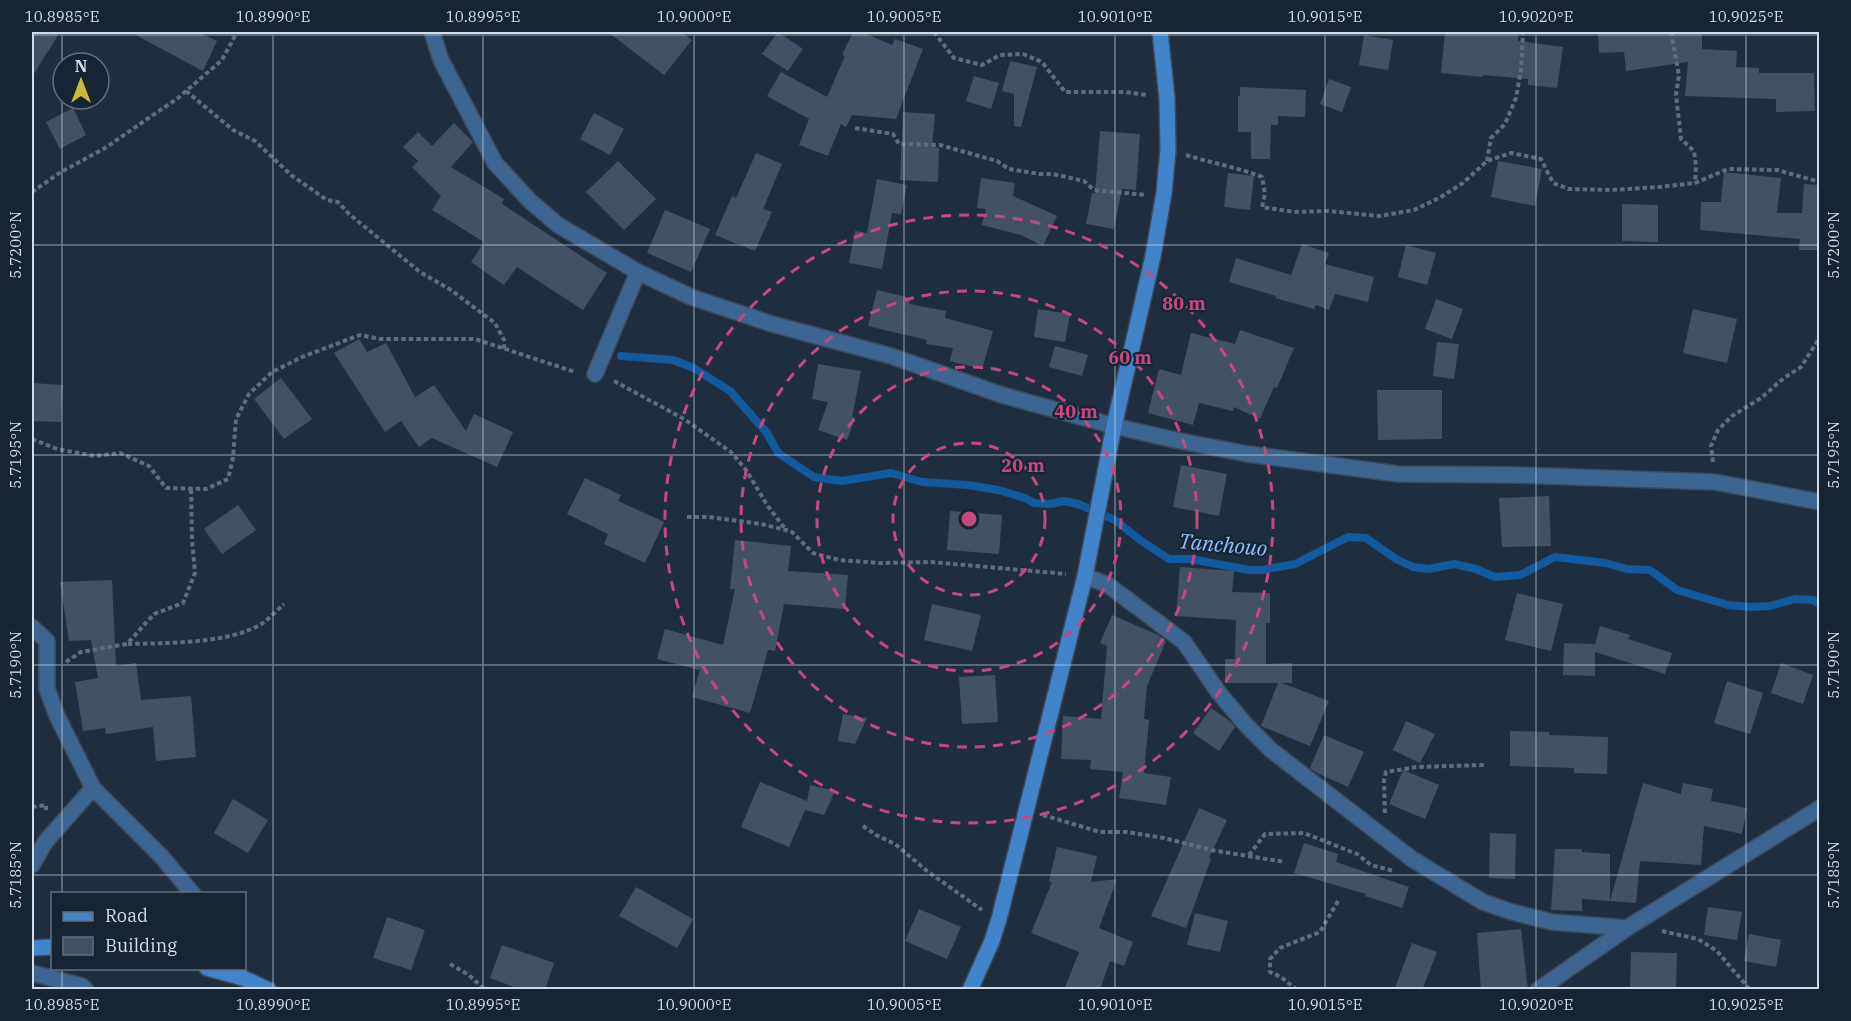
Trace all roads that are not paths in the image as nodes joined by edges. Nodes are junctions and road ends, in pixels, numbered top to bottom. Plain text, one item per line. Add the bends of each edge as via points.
1 (432, 32) edge
2 (1160, 32) edge
3 (638, 272) junction
4 (595, 374) road end
5 (1114, 426) junction
6 (1820, 502) edge
7 (1085, 576) junction
8 (32, 627) edge
9 (93, 788) junction
10 (1820, 808) edge
11 (32, 865) edge
12 (191, 892) edge
13 (1628, 928) junction
14 (51, 947) edge
15 (32, 948) edge
16 (215, 970) edge
17 (32, 973) edge
18 (240, 973) edge
19 (86, 990) edge
20 (269, 990) edge
21 (970, 990) edge
22 (1538, 990) edge

1 - 3 street via 441,60 495,163 558,225
2 - 5 street via 1167,98 1164,193 1154,256
3 - 4 street
3 - 5 street via 691,297 772,324 891,356 1002,395
5 - 6 street via 1248,454 1398,474 1516,474 1714,483
5 - 7 street
7 - 13 street via 1108,585 1184,642 1219,693 1271,750 1412,860 1484,902 1512,912 1552,922
7 - 21 street via 999,919
8 - 9 street via 47,641 47,689
9 - 11 street via 46,841
9 - 12 street
10 - 13 street
13 - 22 street
14 - 15 street
16 - 18 street
17 - 19 street
18 - 20 street

